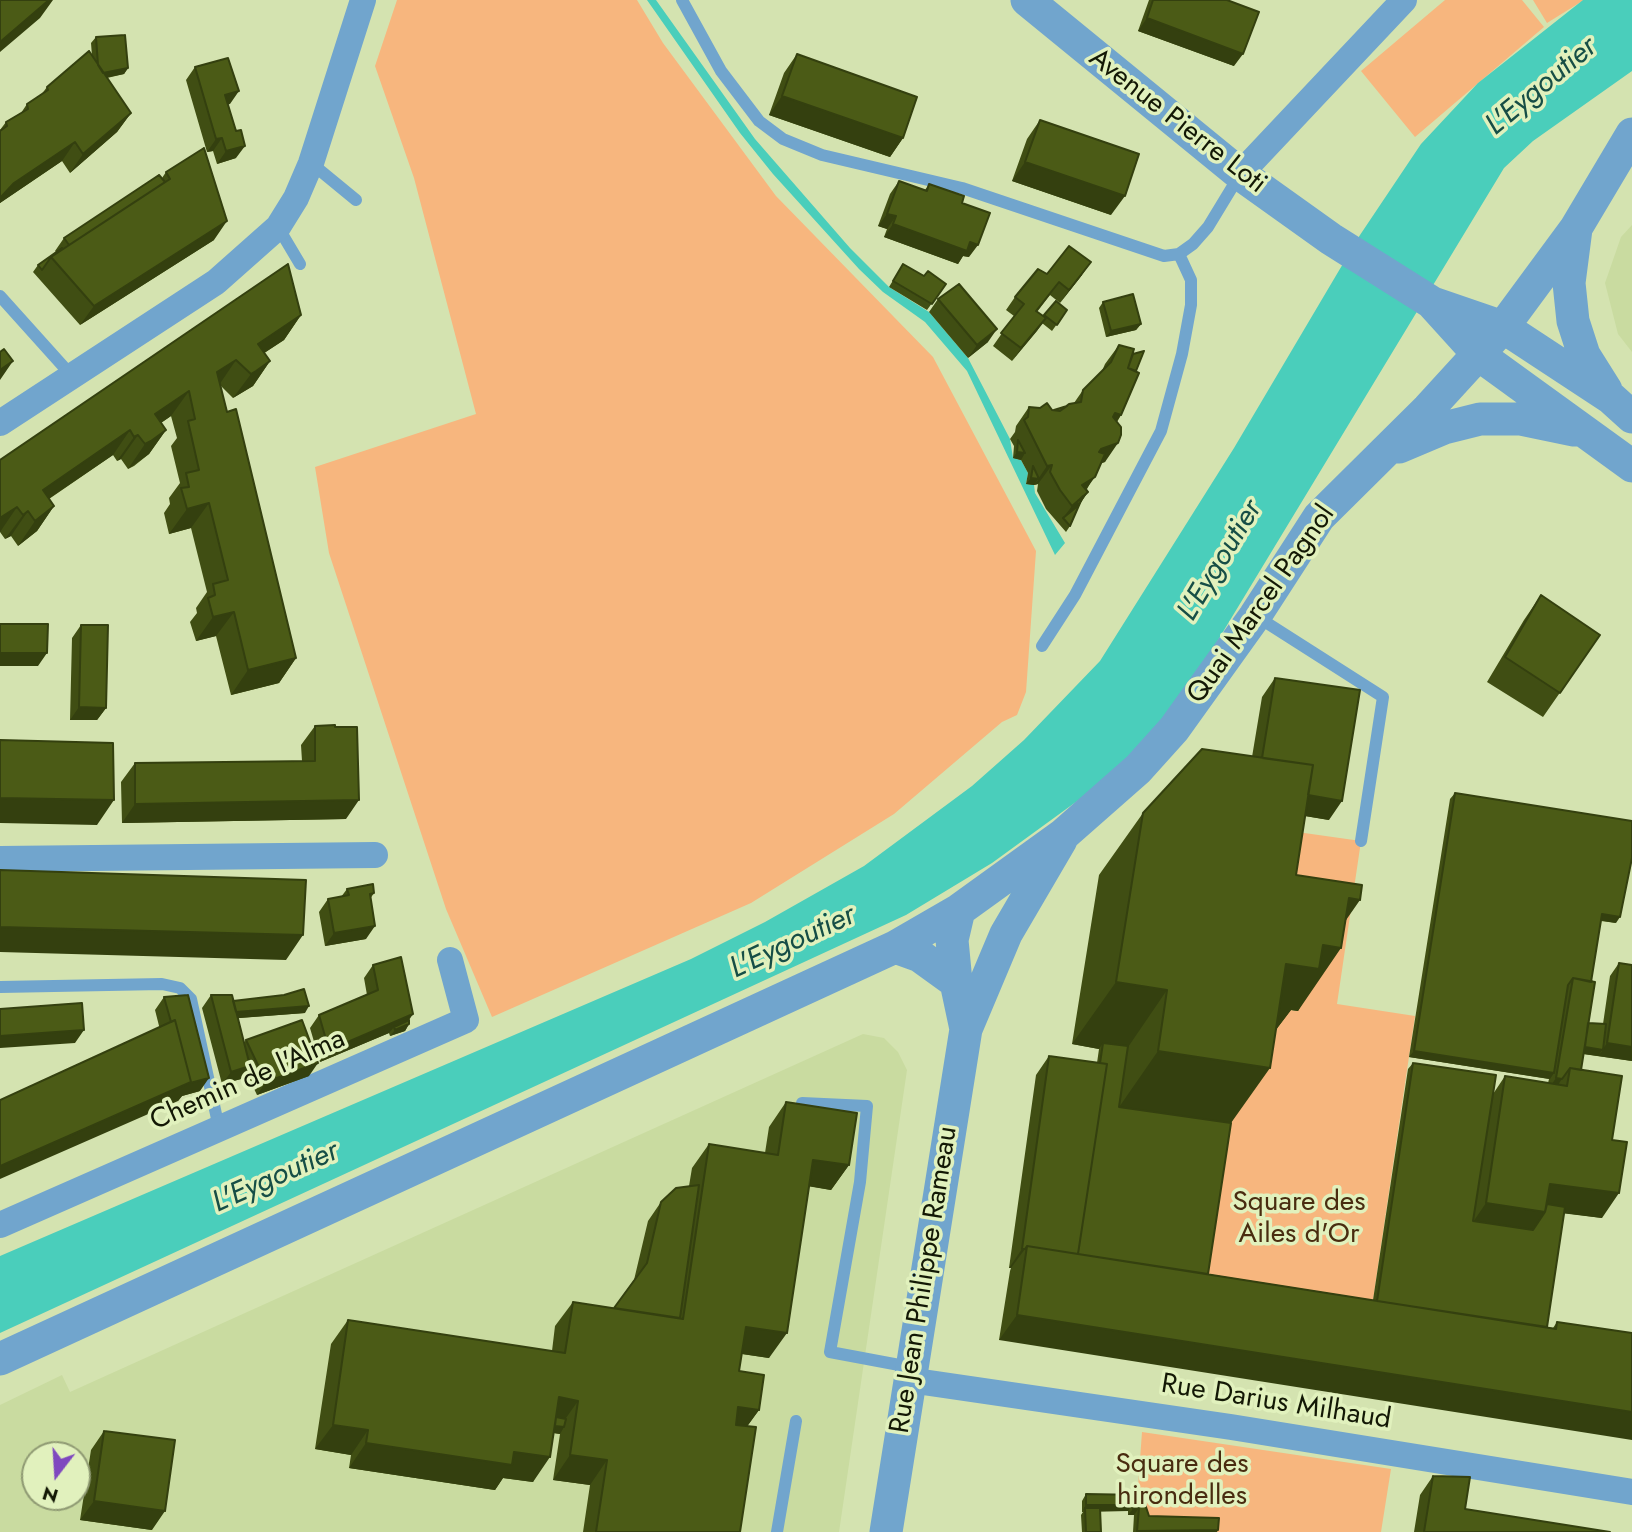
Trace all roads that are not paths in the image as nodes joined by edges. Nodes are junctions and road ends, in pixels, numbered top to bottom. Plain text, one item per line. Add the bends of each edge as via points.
1 (363, 0) edge
2 (682, 0) edge
3 (1027, 0) edge
4 (1404, 0) edge
5 (1632, 134) edge
6 (311, 163) junction
7 (1240, 174) junction
8 (356, 200) dead end
9 (278, 226) junction
10 (1576, 228) junction
11 (1180, 254) junction
12 (300, 264) dead end
13 (0, 296) edge
14 (1431, 302) junction
15 (1503, 327) junction
16 (1479, 355) junction
17 (71, 375) junction
18 (1622, 408) edge
19 (0, 423) edge
20 (1588, 433) junction
21 (1381, 455) junction
22 (1632, 466) edge
23 (1255, 616) junction
24 (1042, 646) dead end
25 (1063, 835) junction
26 (1362, 841) dead end
27 (375, 855) dead end
28 (0, 859) edge
29 (959, 910) junction
30 (895, 947) junction
31 (450, 960) dead end
32 (956, 982) junction
33 (0, 988) edge
34 (966, 1029) junction
35 (802, 1103) edge
36 (219, 1128) junction
37 (0, 1225) edge
38 (0, 1359) edge
39 (910, 1373) junction
40 (796, 1421) dead end
41 (1632, 1492) edge
42 (777, 1532) edge
43 (886, 1532) edge

1 - 6 street
2 - 11 lane via 743,102 783,139 855,165 962,188 1157,254
3 - 7 street, Avenue Pierre Loti
4 - 7 street
5 - 10 street, Quai Marcel Pagnol
6 - 8 lane
6 - 9 street
7 - 11 lane via 1208,226
7 - 14 street, Avenue Pierre Loti
9 - 12 lane
9 - 17 street via 216,282
10 - 15 street, Quai Marcel Pagnol
10 - 18 street via 1569,283 1573,321 1584,355
11 - 24 lane via 1191,279 1191,305 1161,430 1075,595
13 - 17 lane
14 - 15 street
14 - 16 street
15 - 16 street, Quai Marcel Pagnol
15 - 18 street
16 - 20 street
16 - 21 street, Quai Marcel Pagnol
17 - 19 street
20 - 21 street via 1541,421 1480,419 1444,428
20 - 22 street
21 - 23 street, Quai Marcel Pagnol via 1319,517
23 - 25 street, Quai Marcel Pagnol via 1158,749
23 - 26 lane via 1383,697
25 - 29 street, Quai Marcel Pagnol
25 - 34 street, Rue Jean Philippe Rameau via 1006,934
27 - 28 street
29 - 30 street, Quai Marcel Pagnol
29 - 32 street, Rue Jean Philippe Rameau via 952,940
30 - 32 street via 920,956
30 - 38 street, Quai Marcel Pagnol
31 - 36 street, Chemin de l'Alma via 466,1020
32 - 34 street, Rue Jean Philippe Rameau
33 - 36 lane via 162,984 180,988 191,999
34 - 39 street, Rue Jean Philippe Rameau
35 - 39 lane via 867,1107 860,1182 830,1352
36 - 37 street, Chemin de l'Alma
39 - 41 street, Rue Darius Milhaud
39 - 43 street, Rue Jean Philippe Rameau
40 - 42 lane

